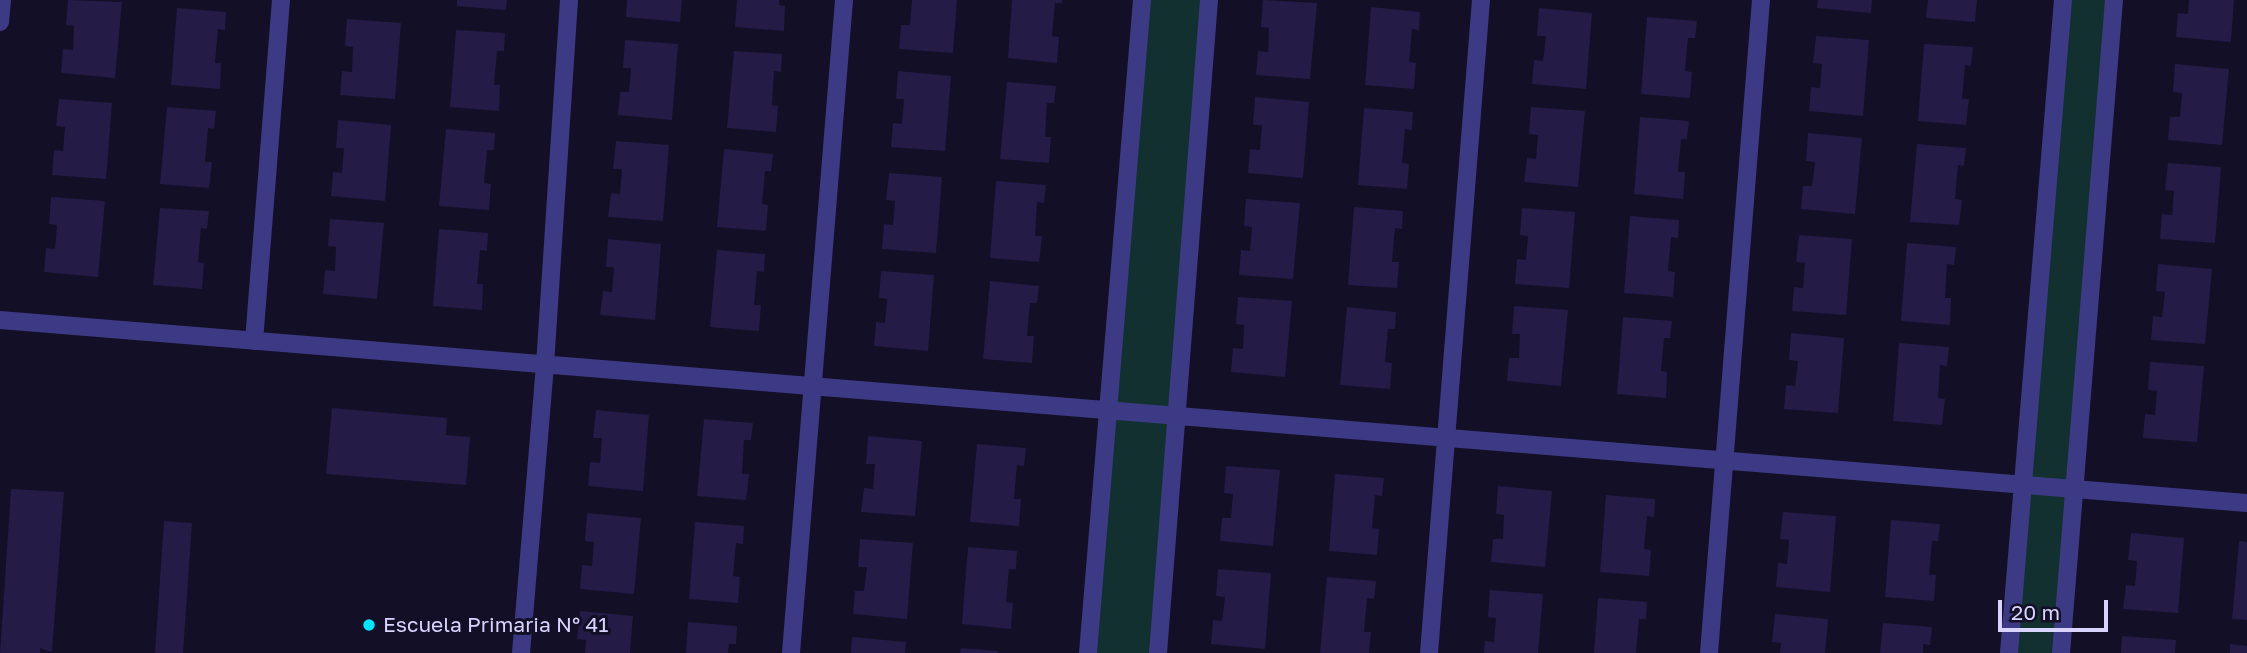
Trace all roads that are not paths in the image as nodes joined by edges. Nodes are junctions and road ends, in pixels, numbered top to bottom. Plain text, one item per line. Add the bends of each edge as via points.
1 (2, 0) edge
2 (282, 0) edge
3 (569, 0) edge
4 (844, 0) edge
5 (1142, 0) edge
6 (1209, 0) edge
7 (1481, 0) edge
8 (1761, 0) edge
9 (2063, 0) edge
10 (2114, 0) edge
11 (0, 22) edge
12 (0, 320) edge
13 (254, 341) junction
14 (545, 365) junction
15 (813, 386) junction
16 (1108, 410) junction
17 (1177, 415) junction
18 (1447, 438) junction
19 (1725, 460) junction
20 (2023, 484) junction
21 (2075, 489) junction
22 (2247, 503) edge
23 (521, 653) edge
24 (791, 653) edge
25 (1088, 653) edge
26 (1158, 653) edge
27 (1429, 653) edge
28 (1709, 653) edge
29 (2009, 653) edge
30 (2061, 653) edge

1 - 11 street
2 - 13 street
3 - 14 street
4 - 15 street
5 - 16 street
6 - 17 street
7 - 18 street
8 - 19 street
9 - 20 street
10 - 21 street
12 - 13 street
13 - 14 street
14 - 15 street
14 - 23 street
15 - 16 street
15 - 24 street
16 - 17 street
16 - 25 street
17 - 18 street
17 - 26 street
18 - 19 street
18 - 27 street
19 - 20 street
19 - 28 street
20 - 21 street
20 - 29 street
21 - 22 street
21 - 30 street

